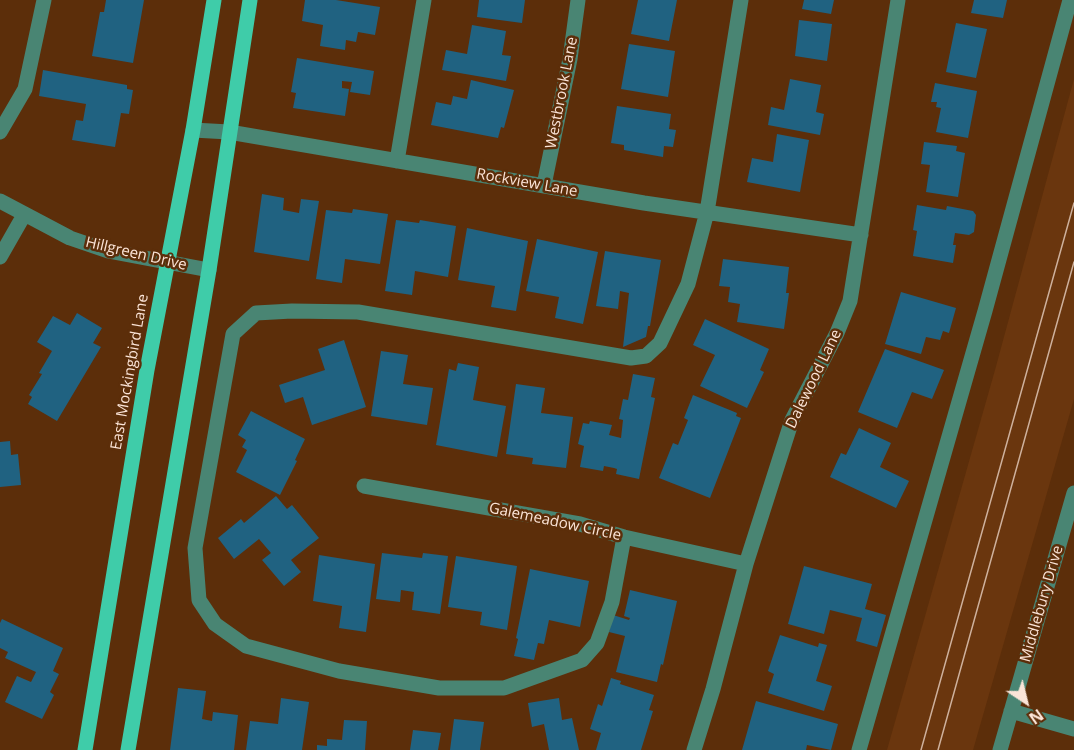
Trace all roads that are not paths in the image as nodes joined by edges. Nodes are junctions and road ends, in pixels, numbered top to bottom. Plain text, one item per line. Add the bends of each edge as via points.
1 (44, 0) edge
2 (214, 0) edge
3 (250, 0) edge
4 (424, 0) edge
5 (578, 0) edge
6 (741, 0) edge
7 (898, 0) edge
8 (1070, 0) edge
9 (193, 130) junction
10 (0, 132) edge
11 (229, 132) junction
12 (397, 161) junction
13 (544, 185) junction
14 (0, 201) edge
15 (707, 212) junction
16 (24, 215) junction
17 (861, 235) junction
18 (0, 257) edge
19 (167, 263) junction
20 (209, 270) junction
21 (364, 486) dead end
22 (1074, 493) edge
23 (624, 537) junction
24 (1068, 538) edge
25 (746, 564) junction
26 (1011, 711) junction
27 (1074, 729) edge
28 (85, 750) edge
29 (128, 750) edge
30 (694, 750) edge
31 (859, 750) edge
32 (1000, 750) edge

1 - 10 street via 25,89
2 - 9 main road, East Mockingbird Lane
3 - 11 main road
4 - 12 street
5 - 13 street, Westbrook Lane
6 - 15 street
7 - 17 street, Dalewood Lane
8 - 31 street
9 - 11 street, Rockview Lane
9 - 19 main road, East Mockingbird Lane
11 - 12 street, Rockview Lane
11 - 20 main road
12 - 13 street, Rockview Lane
13 - 15 street, Rockview Lane
14 - 16 street, Hillgreen Drive
15 - 17 street, Rockview Lane
15 - 23 street via 688,284 660,343 646,356 631,358 358,312 256,313 232,334 195,548 199,600 214,624 246,646 339,671 439,688 504,688 582,660 597,643 612,602
16 - 18 street
16 - 19 street, Hillgreen Drive via 80,242
17 - 25 street, Dalewood Lane via 850,301 792,420
19 - 20 street, Hillgreen Drive
19 - 28 main road, East Mockingbird Lane
20 - 29 main road
21 - 23 street, Galemeadow Circle via 580,524
22 - 24 street, Middlebury Drive
23 - 25 street, Galemeadow Circle
24 - 26 street, Middlebury Drive
25 - 30 street, Dalewood Lane
26 - 27 street
26 - 32 street, Middlebury Drive

